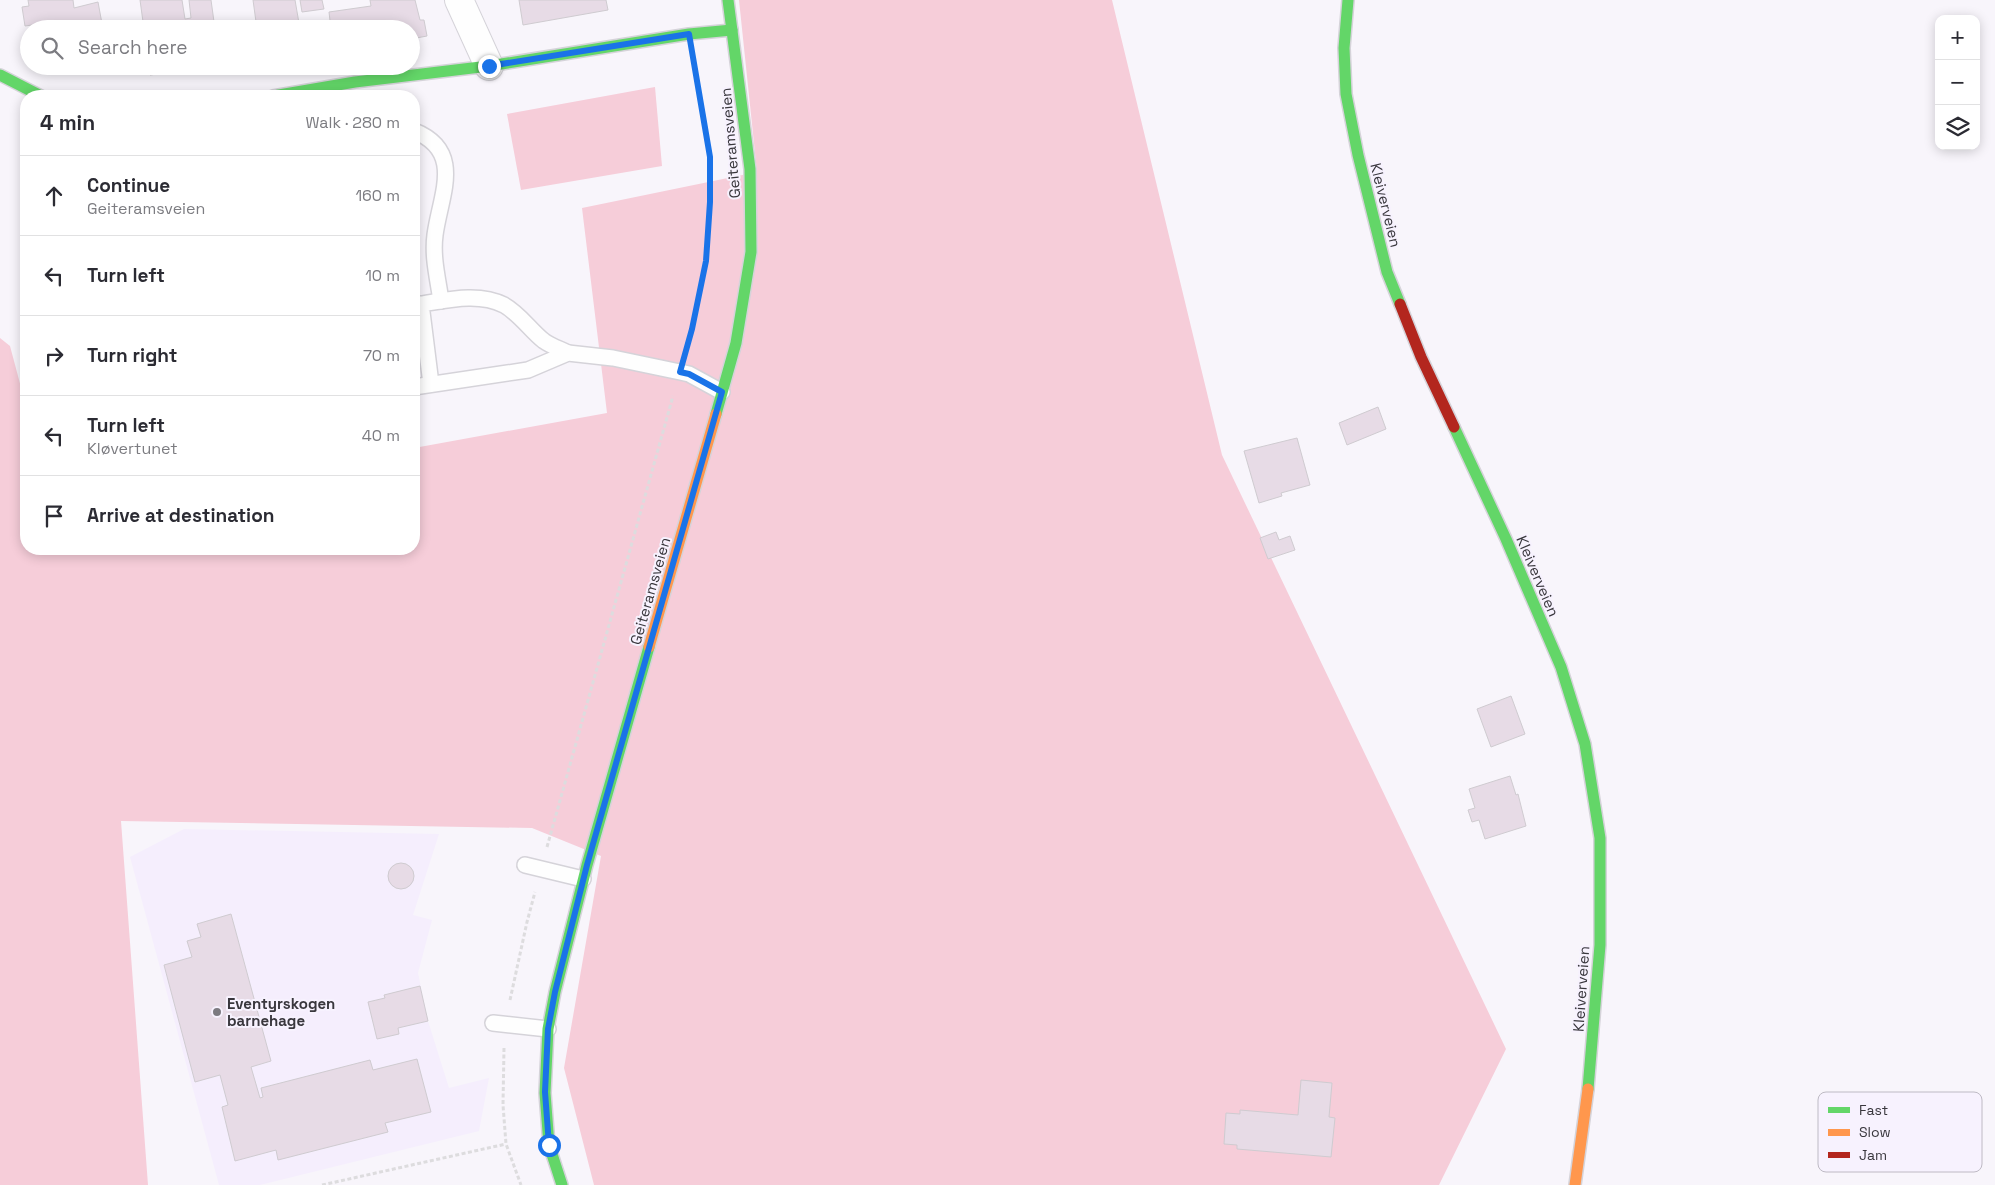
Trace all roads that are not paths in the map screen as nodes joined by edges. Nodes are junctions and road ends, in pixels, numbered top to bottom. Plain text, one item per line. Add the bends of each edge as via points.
1 (459, 0) edge
2 (728, 0) edge
3 (1348, 0) edge
4 (732, 30) junction
5 (489, 66) junction
6 (420, 74) edge
7 (0, 75) edge
8 (414, 75) edge
9 (29, 90) edge
10 (308, 90) edge
11 (420, 134) edge
12 (441, 301) junction
13 (420, 303) edge
14 (420, 320) edge
15 (568, 353) junction
16 (431, 384) junction
17 (420, 386) edge
18 (722, 392) junction
19 (525, 865) dead end
20 (583, 879) junction
21 (499, 1024) road end
22 (548, 1029) junction
23 (562, 1185) edge
24 (1576, 1185) edge

1 - 5 street
2 - 4 street, Geiteramsveien
3 - 24 street, Kleiverveien via 1344,48 1346,94 1387,272 1421,357 1506,539 1561,668 1585,744 1600,838 1600,945 1590,1071
4 - 5 street
4 - 18 street, Geiteramsveien via 750,169 751,252 736,343
5 - 6 street
7 - 9 street
8 - 10 street
11 - 12 lane via 442,154 446,170 434,252
12 - 13 lane
12 - 15 lane via 460,297 503,305 545,341
14 - 16 lane
15 - 16 lane via 528,370
15 - 18 lane via 613,358 689,374
16 - 17 lane
18 - 20 street, Geiteramsveien
19 - 20 lane
20 - 22 street, Geiteramsveien
21 - 22 lane
22 - 23 street, Geiteramsveien via 545,1092 549,1145

